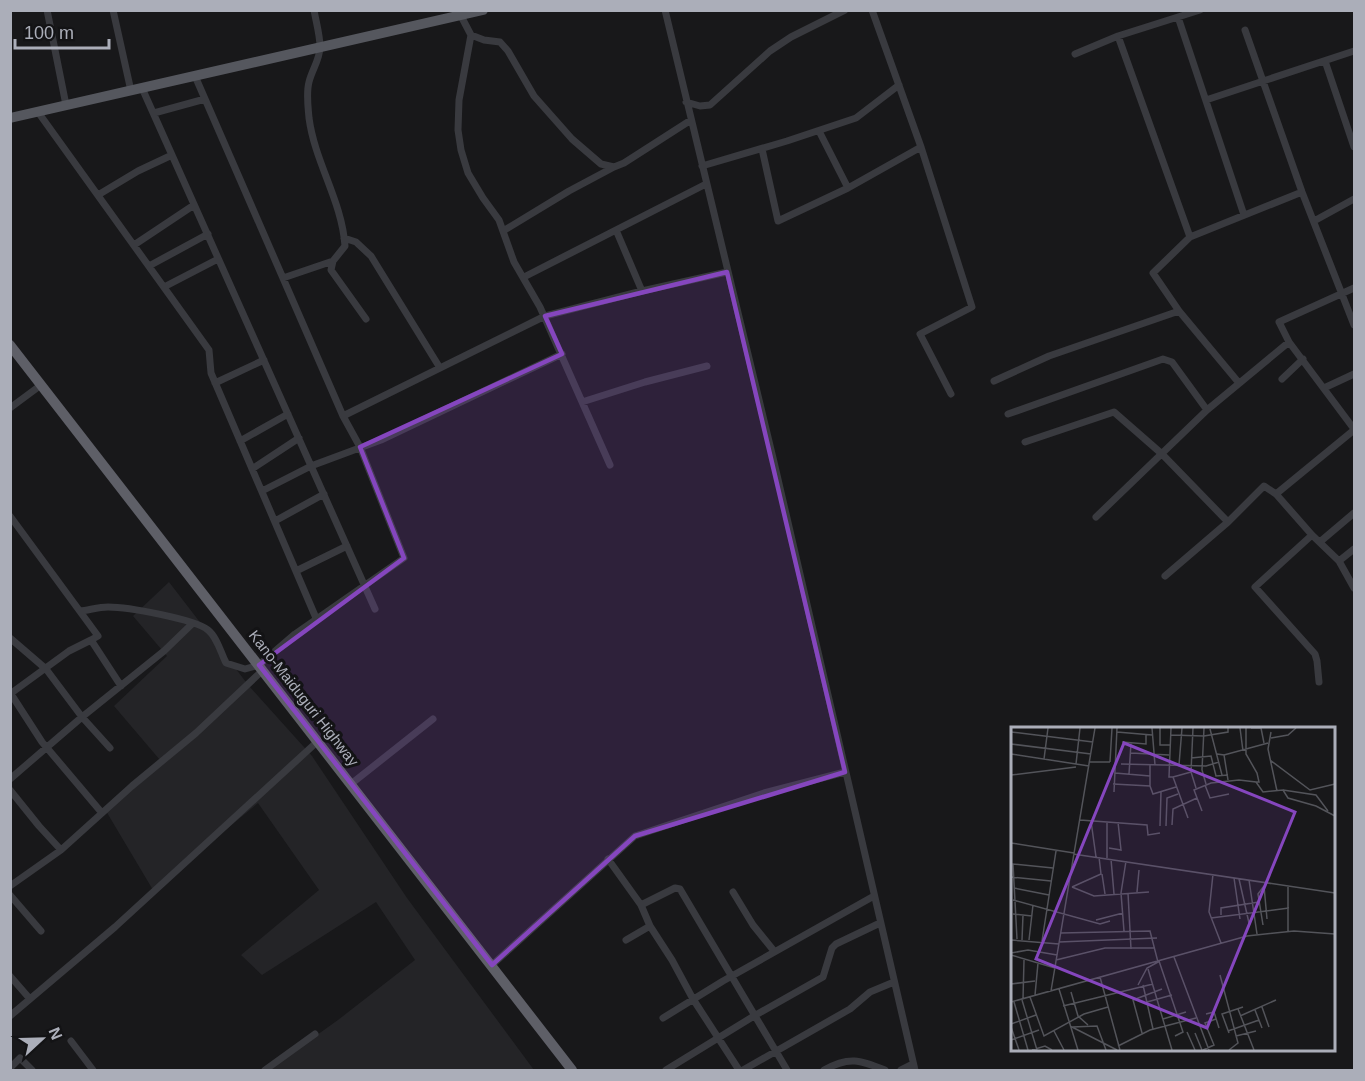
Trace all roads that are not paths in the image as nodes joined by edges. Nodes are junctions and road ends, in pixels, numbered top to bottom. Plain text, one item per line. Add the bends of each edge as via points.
1 (47, 10) edge
2 (113, 10) edge
3 (314, 10) edge
4 (483, 10) edge
5 (665, 10) edge
6 (845, 10) edge
7 (872, 10) edge
8 (1200, 10) edge
9 (461, 16) junction
10 (1178, 17) junction
11 (1245, 30) dead end
12 (471, 35) junction
13 (1118, 36) junction
14 (320, 47) junction
15 (1354, 51) edge
16 (1075, 54) dead end
17 (1324, 61) junction
18 (195, 76) junction
19 (1263, 81) junction
20 (899, 85) junction
21 (136, 89) junction
22 (205, 99) junction
23 (1206, 100) junction
24 (686, 102) junction
25 (66, 105) junction
26 (38, 111) junction
27 (154, 113) junction
28 (10, 118) edge
29 (691, 120) junction
30 (819, 131) junction
31 (921, 147) junction
32 (1354, 147) edge
33 (762, 148) junction
34 (172, 155) junction
35 (702, 166) junction
36 (614, 167) junction
37 (706, 184) junction
38 (848, 188) junction
39 (1302, 192) junction
40 (98, 195) junction
41 (1354, 199) edge
42 (194, 205) junction
43 (1244, 215) junction
44 (1314, 220) junction
45 (616, 230) junction
46 (503, 231) junction
47 (208, 234) junction
48 (1190, 237) junction
49 (344, 238) junction
50 (134, 245) junction
51 (218, 259) junction
52 (333, 261) junction
53 (149, 266) junction
54 (728, 272) junction
55 (524, 277) junction
56 (283, 278) junction
57 (164, 287) junction
58 (1354, 288) edge
59 (642, 291) junction
60 (1341, 293) junction
61 (1179, 311) junction
62 (545, 316) junction
63 (366, 319) dead end
64 (1354, 325) edge
65 (1289, 342) junction
66 (10, 345) edge
67 (562, 354) junction
68 (1303, 359) junction
69 (264, 360) junction
70 (706, 366) dead end
71 (440, 368) junction
72 (1354, 374) edge
73 (1282, 379) dead end
74 (994, 381) dead end
75 (215, 383) junction
76 (1239, 383) junction
77 (41, 385) junction
78 (1324, 388) junction
79 (951, 394) dead end
80 (582, 402) junction
81 (10, 408) edge
82 (1207, 410) junction
83 (288, 414) junction
84 (1008, 414) dead end
85 (343, 416) junction
86 (1354, 429) edge
87 (299, 438) junction
88 (240, 441) junction
89 (1024, 442) dead end
90 (360, 447) junction
91 (1162, 454) junction
92 (610, 465) dead end
93 (311, 466) junction
94 (252, 469) junction
95 (262, 491) junction
96 (324, 494) junction
97 (1276, 494) junction
98 (1354, 513) edge
99 (10, 516) edge
100 (1096, 517) dead end
101 (274, 521) junction
102 (1228, 522) junction
103 (1312, 535) junction
104 (1321, 542) junction
105 (347, 546) junction
106 (1354, 549) edge
107 (1339, 561) junction
108 (296, 571) junction
109 (1165, 576) dead end
110 (364, 585) junction
111 (1354, 588) edge
112 (375, 609) dead end
113 (80, 611) junction
114 (316, 618) junction
115 (193, 623) junction
116 (10, 638) edge
117 (91, 640) junction
118 (261, 667) junction
119 (46, 669) junction
120 (1319, 682) dead end
121 (121, 686) junction
122 (11, 694) edge
123 (82, 717) junction
124 (433, 719) dead end
125 (318, 741) junction
126 (47, 748) junction
127 (110, 748) dead end
128 (845, 772) junction
129 (10, 779) edge
130 (351, 784) junction
131 (10, 790) edge
132 (102, 813) junction
133 (61, 850) junction
134 (608, 859) junction
135 (10, 886) edge
136 (733, 892) dead end
137 (10, 896) edge
138 (874, 896) junction
139 (641, 905) junction
140 (880, 923) junction
141 (650, 926) junction
142 (41, 931) dead end
143 (626, 940) dead end
144 (774, 951) junction
145 (492, 965) junction
146 (10, 976) edge
147 (731, 977) junction
148 (894, 982) junction
149 (30, 999) junction
150 (693, 999) junction
151 (10, 1016) edge
152 (754, 1016) junction
153 (663, 1018) dead end
154 (315, 1034) dead end
155 (717, 1038) junction
156 (70, 1041) dead end
157 (777, 1051) junction
158 (914, 1067) edge
159 (10, 1068) edge
160 (32, 1071) edge
161 (93, 1071) edge
162 (265, 1071) edge
163 (572, 1071) edge
164 (666, 1071) edge
165 (741, 1071) edge
166 (787, 1071) edge
167 (824, 1071) edge
168 (885, 1071) edge
169 (901, 1071) edge

1 - 25 street
2 - 21 street
3 - 14 street
4 - 9 main road
5 - 24 street
6 - 24 street via 770,51 710,105
7 - 20 street
8 - 10 street
9 - 12 street
9 - 14 main road
10 - 13 street
10 - 23 street
11 - 19 street
12 - 36 street via 500,42 534,96 572,139 601,164
12 - 46 street via 459,100 461,150 468,174
13 - 16 street
13 - 48 street
14 - 18 main road
14 - 49 street via 307,95 312,141 344,227
15 - 17 street
17 - 19 street
17 - 32 street
18 - 21 main road
18 - 22 street
19 - 23 street
19 - 39 street
20 - 30 street via 856,118
20 - 31 street
21 - 25 main road
21 - 27 street
22 - 27 street
22 - 56 street
23 - 43 street
24 - 29 street
25 - 26 main road
26 - 28 main road
26 - 40 street
27 - 34 street
29 - 35 street
29 - 36 street
30 - 33 street
30 - 38 street
31 - 38 street
31 - 79 street via 972,307 920,334
33 - 35 street
33 - 38 street via 778,221
34 - 40 street
34 - 42 street
35 - 37 street
36 - 46 street
37 - 45 street
37 - 54 street
39 - 43 street
39 - 44 street
40 - 50 street
41 - 44 street
42 - 47 street
42 - 50 street
43 - 48 street
44 - 60 street
45 - 55 street
45 - 59 street
46 - 55 street
47 - 51 street
47 - 53 street
48 - 61 street via 1153,273
49 - 52 street via 345,246
49 - 71 street via 356,242 371,256
50 - 53 street
51 - 57 street
51 - 69 street
52 - 56 street
52 - 63 street via 331,270
53 - 57 street
54 - 59 street
54 - 128 street
55 - 62 street
56 - 85 street
57 - 75 street via 208,350
58 - 60 street
59 - 62 street
60 - 64 street
60 - 65 street via 1279,322
61 - 74 street via 1048,356
61 - 76 street
62 - 67 street
62 - 71 street
65 - 68 street
65 - 76 street
66 - 77 highway, Kano-Maiduguri Highway
67 - 80 street
67 - 90 street
68 - 73 street
68 - 78 street
69 - 75 street
69 - 83 street
70 - 80 street
71 - 85 street
72 - 78 street
75 - 88 street
76 - 82 street
77 - 81 street
77 - 118 highway, Kano-Maiduguri Highway
78 - 86 street
80 - 92 street
82 - 84 street via 1172,362 1163,358
82 - 91 street
83 - 87 street
83 - 88 street
85 - 90 street
86 - 97 street
87 - 93 street
87 - 94 street
88 - 94 street
89 - 91 street via 1114,411
90 - 93 street
90 - 110 street via 404,558
91 - 100 street
91 - 102 street
93 - 95 street
93 - 96 street
94 - 95 street
95 - 101 street
96 - 101 street
96 - 105 street
97 - 102 street via 1264,486
97 - 103 street
98 - 104 street
99 - 113 street
101 - 108 street
102 - 109 street
103 - 104 street
103 - 120 street via 1255,587 1315,654
104 - 107 street
105 - 108 street
105 - 110 street
106 - 107 street
107 - 111 street
108 - 114 street
110 - 112 street
110 - 114 street
113 - 115 street via 109,607
113 - 117 street via 98,636
114 - 118 street
115 - 118 street via 213,635 228,665
115 - 121 street
116 - 119 street
117 - 119 street
117 - 121 street
118 - 125 highway, Kano-Maiduguri Highway
118 - 132 street via 196,733
119 - 122 street
119 - 123 street
121 - 123 street
122 - 126 street
123 - 126 street
123 - 127 street
124 - 130 street
125 - 130 highway, Kano-Maiduguri Highway
125 - 149 street via 115,927
126 - 129 street
126 - 132 street
128 - 134 street via 764,793 635,836
128 - 138 street
130 - 145 highway, Kano-Maiduguri Highway
131 - 133 street
132 - 133 street
133 - 135 street
134 - 139 street
134 - 145 street
136 - 144 street
137 - 142 street
138 - 140 street
138 - 144 street
139 - 141 street
139 - 147 street via 680,889
140 - 148 street
140 - 152 street via 836,944 823,977
141 - 143 street
141 - 150 street
144 - 147 street
145 - 163 highway, Kano-Maiduguri Highway
146 - 149 street
147 - 150 street
147 - 152 street
148 - 157 street via 870,992 850,1009
148 - 158 street
149 - 151 street
150 - 153 street
150 - 155 street
152 - 155 street
152 - 157 street
154 - 162 street
155 - 164 street
155 - 165 street
156 - 161 street
157 - 165 street
157 - 166 street
158 - 169 street
159 - 160 street via 20,1058
167 - 168 street via 849,1060

